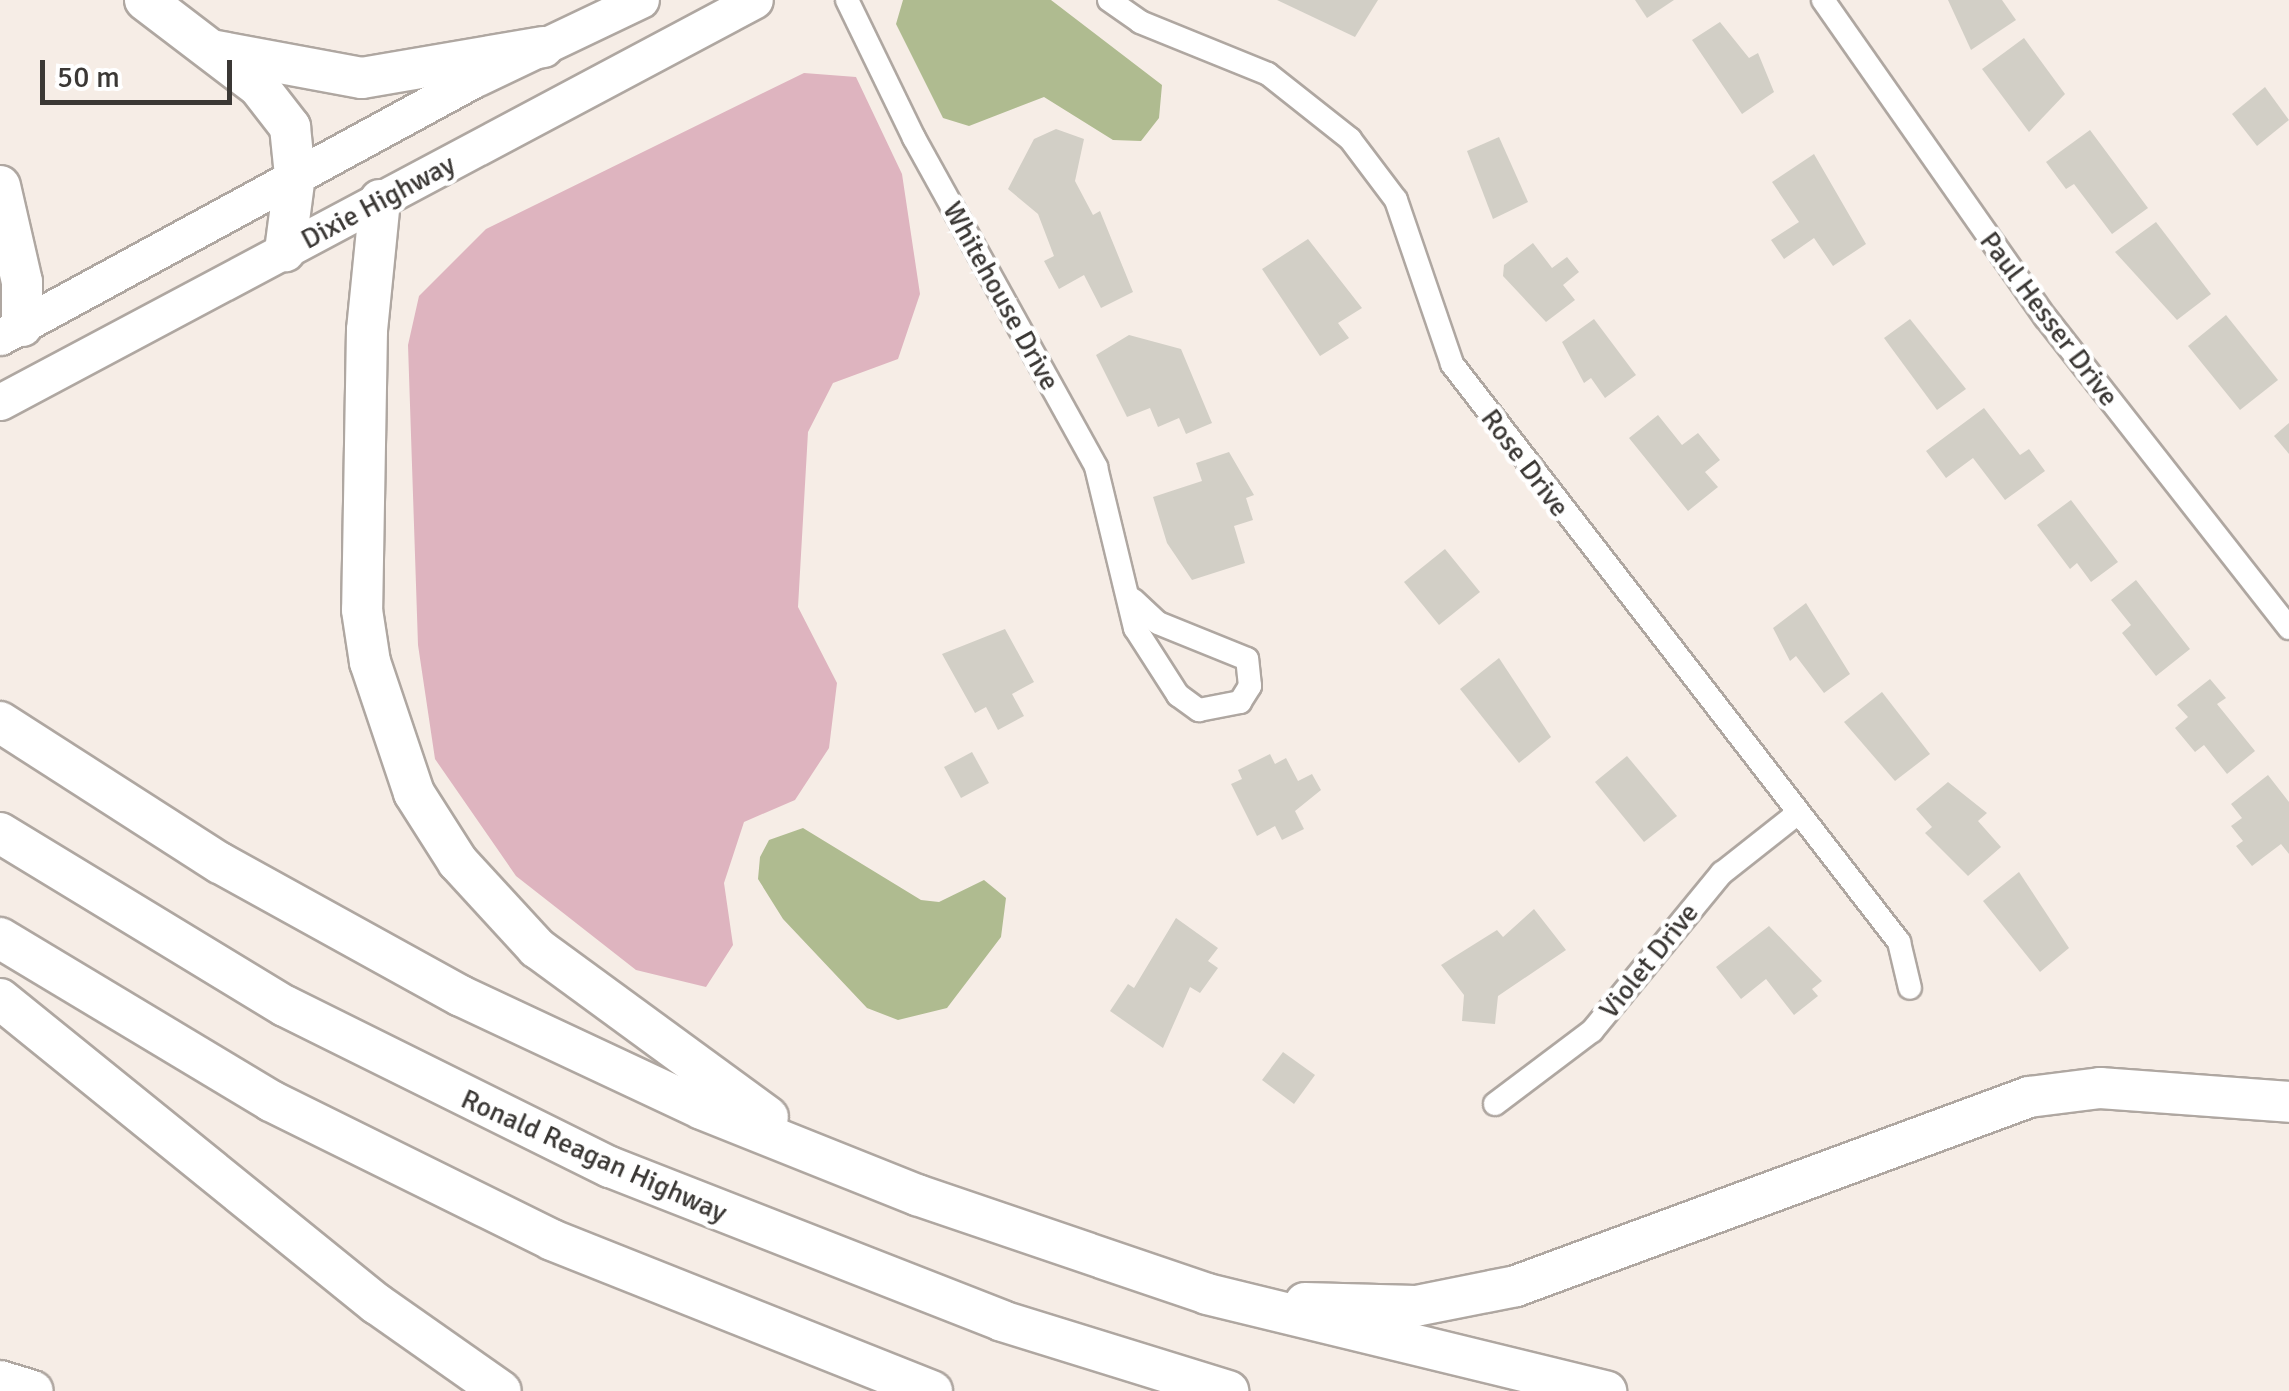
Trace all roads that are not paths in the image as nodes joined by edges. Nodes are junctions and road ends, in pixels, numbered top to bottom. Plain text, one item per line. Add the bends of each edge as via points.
1 (145, 0) edge
2 (640, 0) edge
3 (755, 0) edge
4 (847, 0) edge
5 (1109, 0) edge
6 (1823, 0) edge
7 (543, 47) junction
8 (216, 51) junction
9 (295, 175) junction
10 (0, 186) edge
11 (380, 200) junction
12 (285, 251) junction
13 (11, 331) edge
14 (0, 402) edge
15 (1133, 600) junction
16 (2289, 628) edge
17 (0, 722) edge
18 (1798, 813) junction
19 (0, 833) edge
20 (0, 938) edge
21 (1910, 988) dead end
22 (0, 999) edge
23 (2289, 1102) edge
24 (1495, 1104) dead end
25 (829, 1159) junction
26 (1207, 1294) junction
27 (0, 1381) edge
28 (32, 1391) edge
29 (501, 1391) edge
30 (932, 1391) edge
31 (1228, 1391) edge
32 (1606, 1391) edge

1 - 8 highway
2 - 7 main road
3 - 11 main road, Dixie Highway
4 - 15 street, Whitehouse Drive via 920,150 1096,467
5 - 18 street, Rose Drive via 1140,22 1268,74 1350,139 1396,200 1452,364
6 - 16 street, Paul Hesser Drive via 2046,318
7 - 8 highway via 362,78
7 - 9 main road
8 - 9 highway via 259,86 290,127
9 - 12 highway
9 - 13 main road
10 - 13 highway via 22,282
11 - 12 main road, Dixie Highway
11 - 25 highway via 367,330 362,610 370,662 414,793 458,862 537,948
12 - 14 main road, Dixie Highway
15 - 15 street, Whitehouse Drive via 1135,628 1178,694 1200,710 1240,702 1250,686 1247,659 1158,623
17 - 25 highway via 220,863 462,996
18 - 21 street, Rose Drive via 1899,942
18 - 24 street, Violet Drive via 1722,873 1592,1031
19 - 31 highway, Ronald Reagan Highway via 285,1006 610,1167 966,1308
20 - 30 highway via 270,1101 552,1240
22 - 29 highway via 377,1304
23 - 26 highway via 2100,1088 2048,1094 1460,1300 1372,1309
25 - 26 highway
26 - 32 highway
27 - 28 highway

